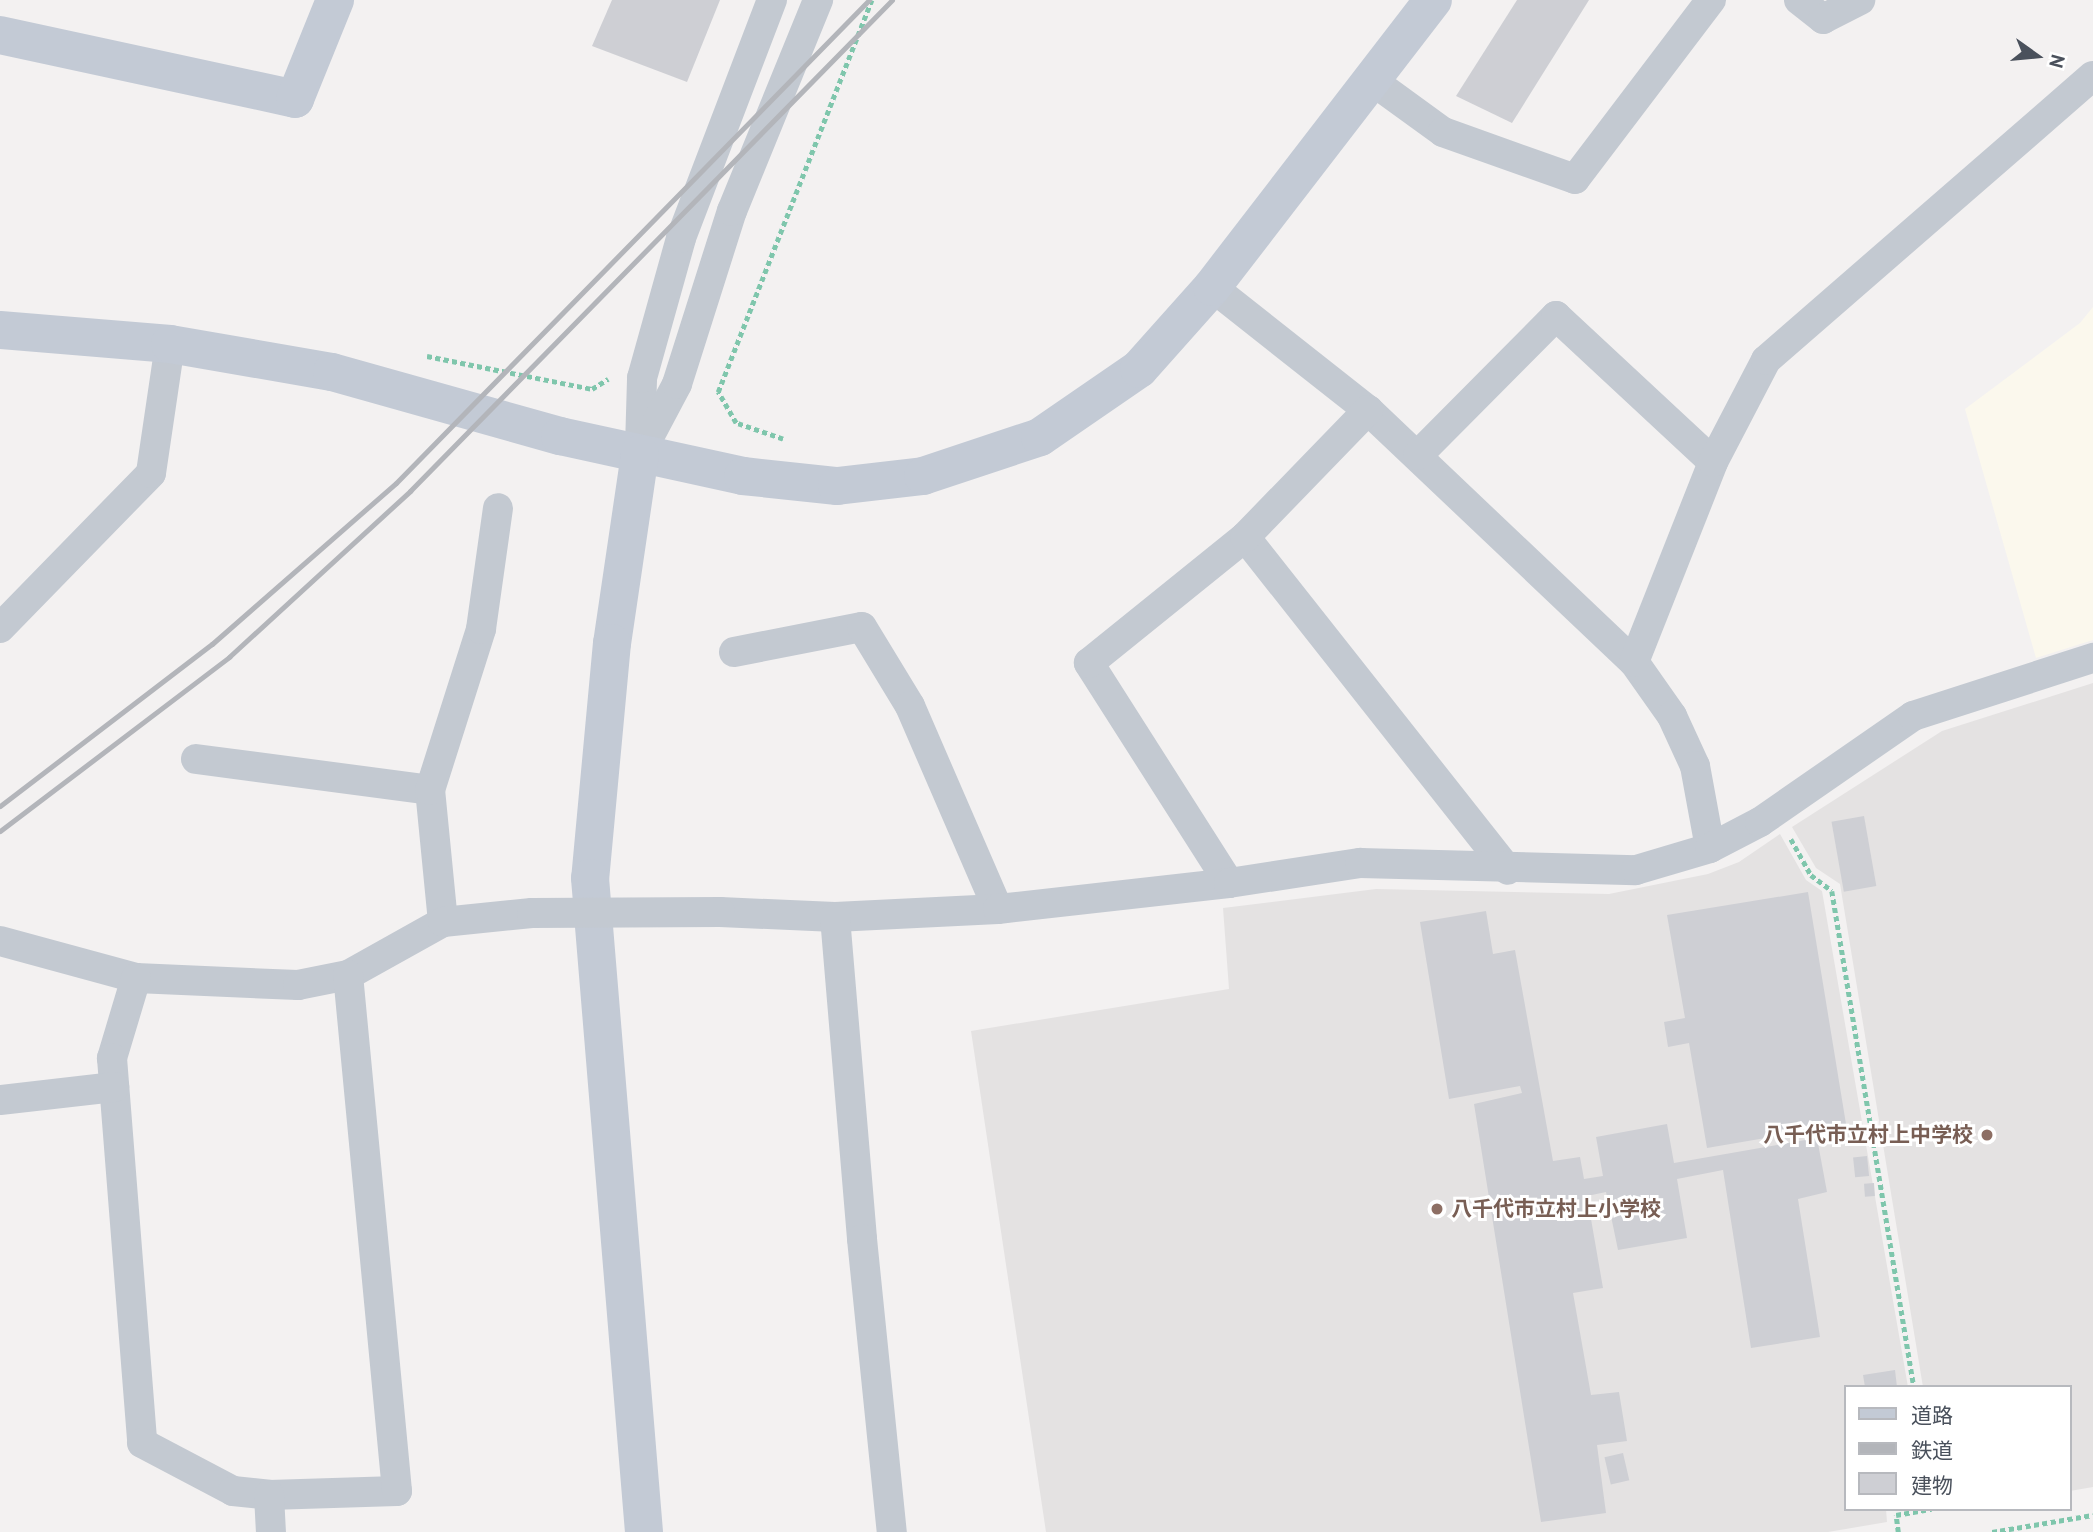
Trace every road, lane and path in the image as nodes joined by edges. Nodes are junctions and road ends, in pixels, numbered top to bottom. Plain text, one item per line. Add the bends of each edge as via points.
1 (335, 0) edge
2 (772, 0) edge
3 (818, 0) edge
4 (872, 0) edge
5 (1433, 0) edge
6 (1711, 0) edge
7 (1799, 0) edge
8 (1860, 0) edge
9 (0, 35) edge
10 (2093, 76) edge
11 (1370, 79) junction
12 (1212, 287) junction
13 (0, 330) edge
14 (170, 344) junction
15 (416, 354) dead end
16 (617, 373) dead end
17 (1368, 410) junction
18 (787, 440) dead end
19 (640, 454) junction
20 (1418, 455) junction
21 (1713, 462) junction
22 (498, 508) dead end
23 (1245, 537) junction
24 (0, 628) edge
25 (734, 652) dead end
26 (2093, 658) edge
27 (1634, 662) junction
28 (196, 759) dead end
29 (430, 790) junction
30 (1776, 810) junction
31 (1710, 848) junction
32 (1508, 870) junction
33 (1229, 883) junction
34 (998, 909) junction
35 (835, 917) junction
36 (443, 922) junction
37 (0, 941) edge
38 (348, 975) junction
39 (136, 978) junction
40 (114, 1087) junction
41 (0, 1100) edge
42 (1914, 1385) edge
43 (269, 1496) junction
44 (1921, 1511) edge
45 (2093, 1516) edge
46 (271, 1532) edge
47 (644, 1532) edge
48 (892, 1532) edge
49 (1898, 1532) edge
50 (1992, 1532) edge

1 - 9 street via 296,99
2 - 19 street via 681,238 642,378
3 - 19 street via 732,211 677,384
4 - 18 path via 718,392 736,423
5 - 11 street
6 - 11 street via 1576,179 1443,132
7 - 8 street via 1824,19
10 - 21 street via 1766,360
11 - 12 street
12 - 17 street
12 - 19 street via 1139,369 1040,437 923,476 837,486 743,476
13 - 14 street
14 - 19 street via 332,372
14 - 24 street via 151,472
15 - 16 path via 592,389
17 - 20 street
17 - 23 street
19 - 47 street via 612,643 590,878
20 - 21 street via 1556,316
20 - 27 street
21 - 27 street
22 - 29 street via 481,629
23 - 32 street
23 - 33 street via 1089,663
25 - 34 street via 862,627 910,706
26 - 30 street via 1913,716
27 - 31 street via 1672,716 1695,766
28 - 29 street
29 - 36 street
30 - 31 street
30 - 42 path via 1811,875 1832,891
31 - 32 street via 1636,870
32 - 33 street via 1360,863
33 - 34 street
34 - 35 street
35 - 36 street, bridge via 533,913
35 - 48 street
36 - 38 street
37 - 39 street
38 - 39 street via 298,985
38 - 43 street via 397,1492
39 - 40 street via 112,1058
40 - 41 street
40 - 43 street via 142,1443 233,1491
43 - 46 street
44 - 49 path via 1896,1516
45 - 50 path

